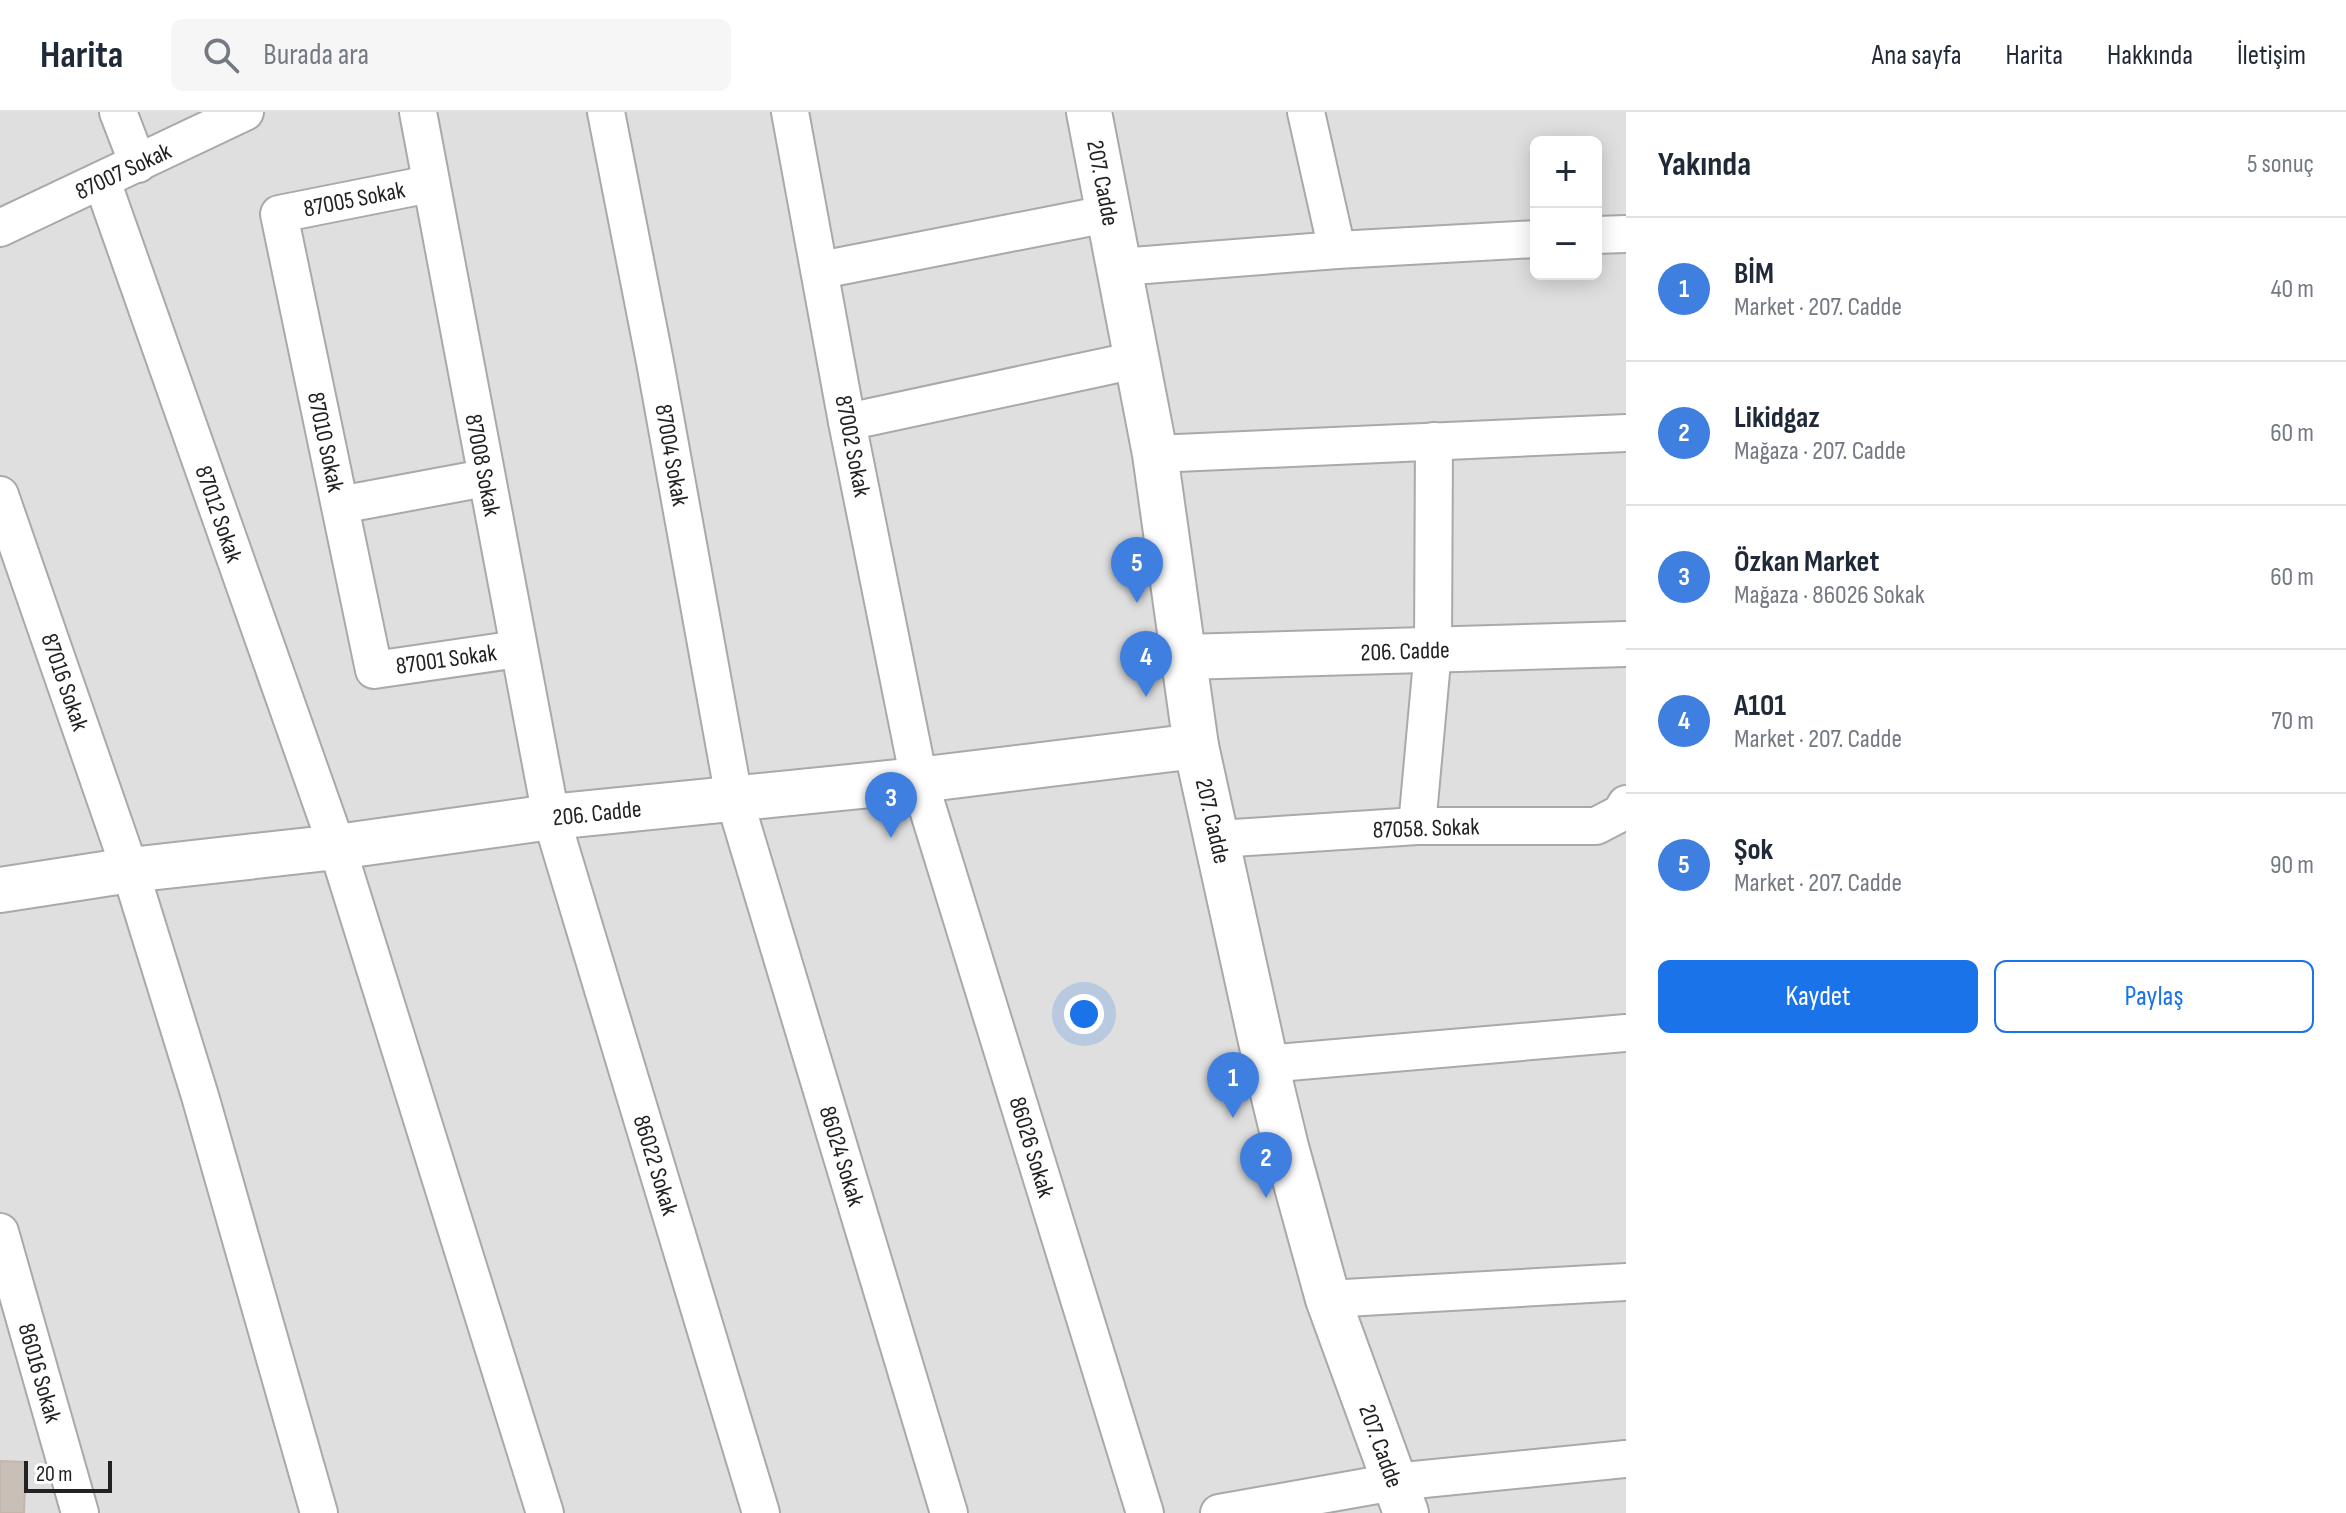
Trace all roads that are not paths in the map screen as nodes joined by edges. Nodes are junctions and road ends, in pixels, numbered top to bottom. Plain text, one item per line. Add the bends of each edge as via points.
1 (118, 112) edge
2 (245, 112) edge
3 (418, 112) edge
4 (606, 112) edge
5 (790, 112) edge
6 (1089, 112) edge
7 (1306, 112) edge
8 (138, 164) junction
9 (102, 181) junction
10 (430, 184) junction
11 (279, 214) joint
12 (1107, 214) junction
13 (0, 226) edge
14 (1626, 234) edge
15 (1602, 235) edge
16 (1530, 239) edge
17 (1337, 250) junction
18 (1120, 267) junction
19 (821, 270) junction
20 (1136, 360) junction
21 (847, 422) junction
22 (1626, 433) edge
23 (1434, 441) junction
24 (1155, 454) junction
25 (485, 478) junction
26 (0, 495) edge
27 (340, 505) junction
28 (1626, 644) edge
29 (518, 649) junction
30 (1433, 650) junction
31 (1184, 657) junction
32 (374, 670) joint
33 (1196, 746) junction
34 (919, 780) junction
35 (734, 798) junction
36 (1626, 804) edge
37 (551, 817) junction
38 (1417, 826) junction
39 (1218, 839) junction
40 (337, 847) junction
41 (130, 870) junction
42 (0, 890) edge
43 (1626, 1033) edge
44 (1266, 1064) junction
45 (0, 1232) edge
46 (1626, 1282) edge
47 (1328, 1299) junction
48 (1626, 1459) edge
49 (1400, 1498) edge
50 (80, 1513) edge
51 (319, 1513) edge
52 (545, 1513) edge
53 (761, 1513) edge
54 (949, 1513) edge
55 (1145, 1513) edge
56 (1219, 1513) edge

1 - 8 street
2 - 8 street, 87007 Sokak
3 - 10 street, 87008 Sokak
4 - 35 street, 87004 Sokak
5 - 19 street, 87002 Sokak
6 - 12 street, 207. Cadde
7 - 17 street
8 - 9 street, 87007 Sokak
9 - 13 street, 87007 Sokak
9 - 40 street, 87012 Sokak
10 - 11 street, 87005 Sokak
10 - 25 street, 87008 Sokak
11 - 27 street, 87010 Sokak
12 - 18 street, 207. Cadde
12 - 19 street
14 - 15 street
16 - 17 street
17 - 18 street
18 - 20 street, 207. Cadde
19 - 21 street, 87002 Sokak
20 - 21 street
20 - 24 street, 207. Cadde
21 - 34 street, 87002 Sokak
22 - 23 street
23 - 24 street
23 - 30 street
24 - 31 street, 207. Cadde
25 - 27 street
25 - 29 street, 87008 Sokak
26 - 41 street, 87016 Sokak
27 - 32 street, 87010 Sokak
28 - 30 street, 206. Cadde
29 - 32 street, 87001 Sokak
29 - 37 street, 87008 Sokak
30 - 31 street, 206. Cadde
30 - 38 street
31 - 33 street, 207. Cadde
33 - 34 street, 206. Cadde
33 - 39 street, 207. Cadde
34 - 35 street, 206. Cadde
34 - 55 street, 86026 Sokak
35 - 37 street, 206. Cadde
35 - 54 street, 86024 Sokak
36 - 38 street, 87058. Sokak via 1621,813 1596,826
37 - 40 street, 206. Cadde
37 - 53 street, 86022 Sokak
38 - 39 street, 87058. Sokak
39 - 44 street, 207. Cadde
40 - 41 street, 206. Cadde
40 - 52 street, 87012 Sokak
41 - 42 street, 206. Cadde
41 - 51 street, 87016 Sokak
43 - 44 street
44 - 47 street, 207. Cadde
45 - 50 street, 86016 Sokak
46 - 47 street
47 - 49 street, 207. Cadde
48 - 49 street
49 - 56 street

